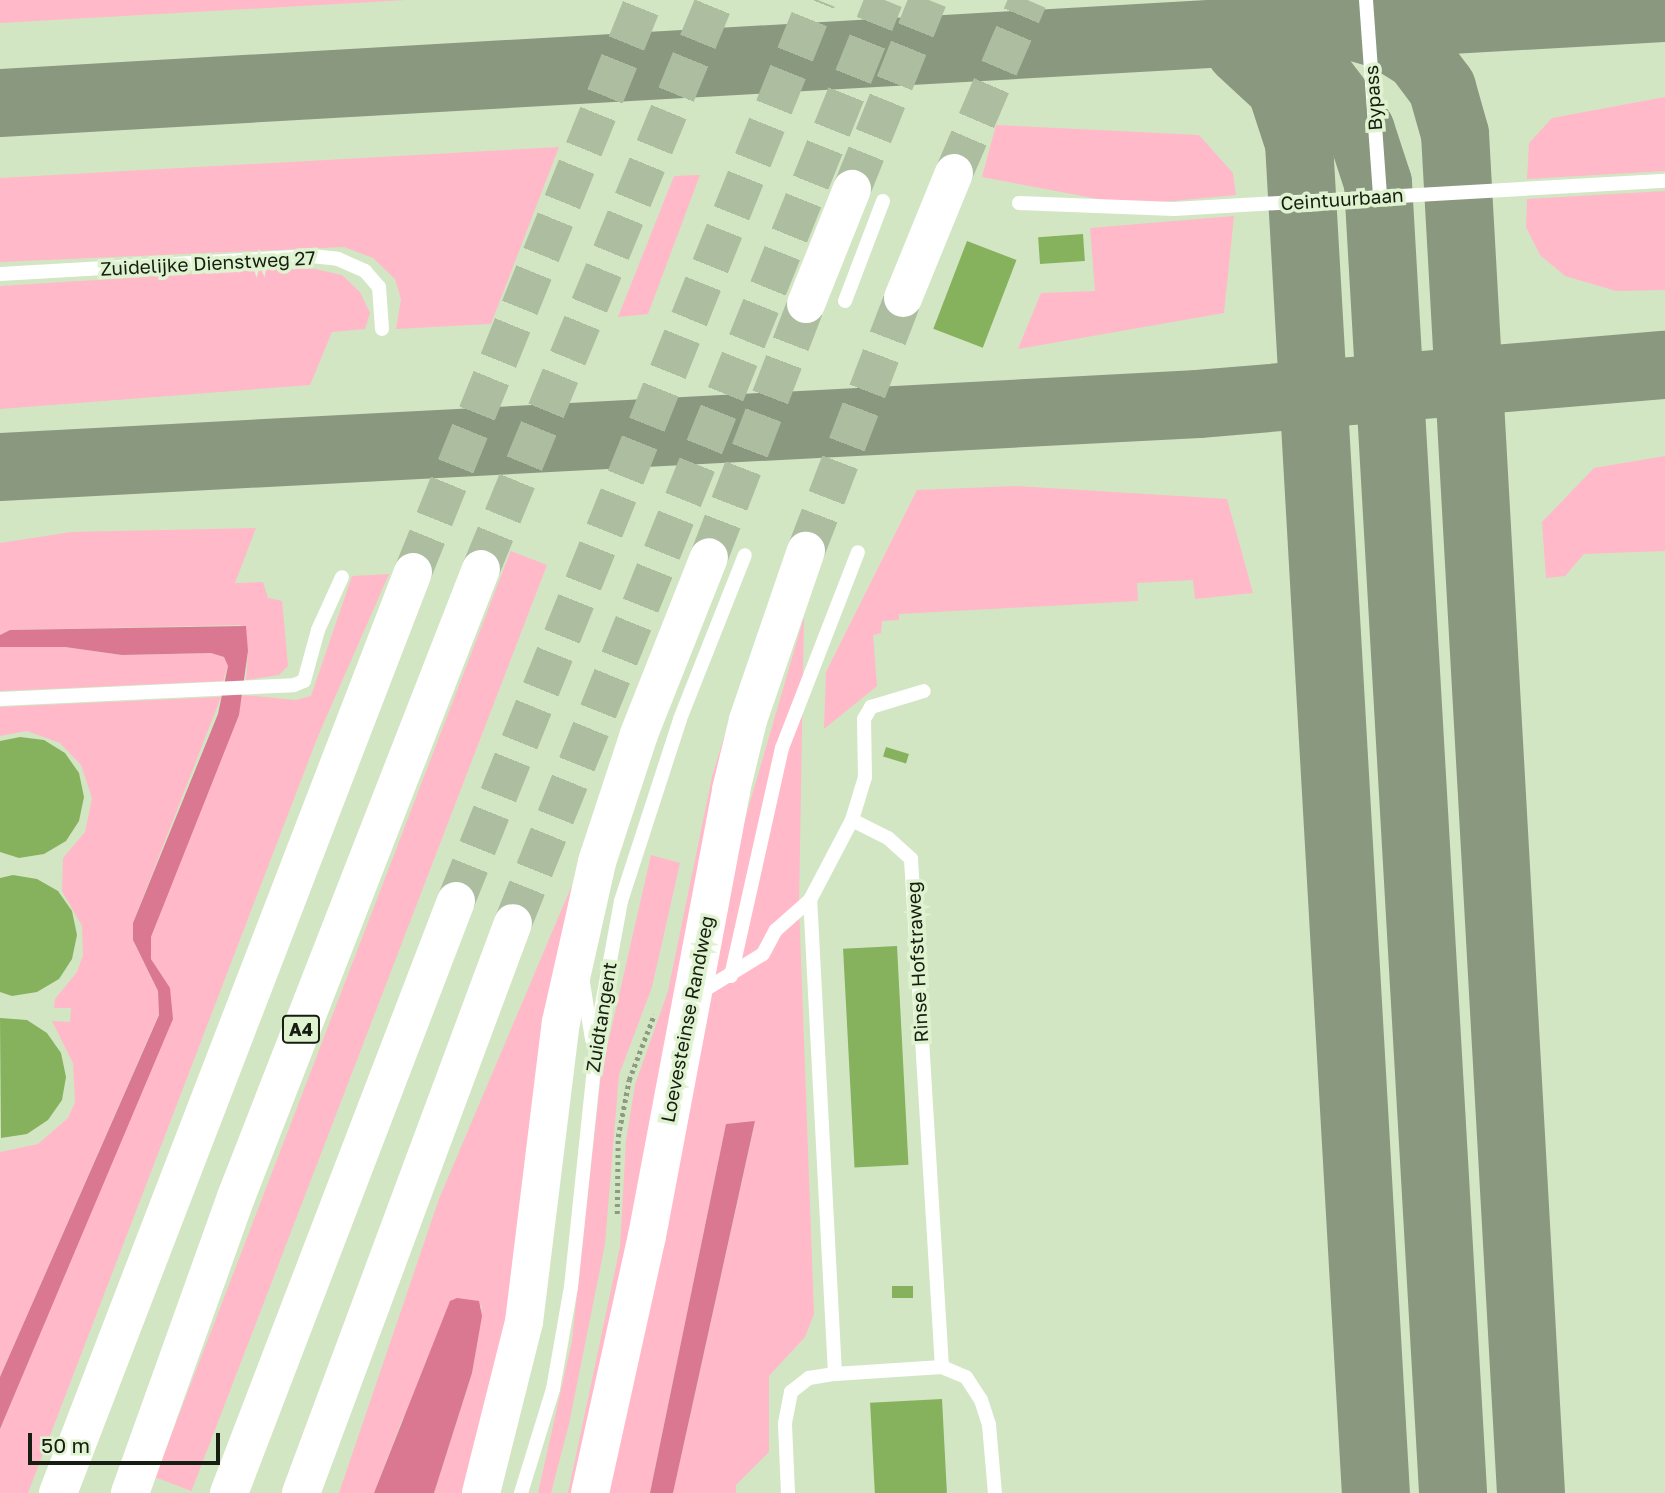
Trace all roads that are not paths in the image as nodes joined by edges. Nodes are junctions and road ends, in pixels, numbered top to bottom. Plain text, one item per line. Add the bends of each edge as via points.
1 (1366, 0) edge
2 (954, 173) tunnel mouth
3 (1665, 181) edge
4 (868, 195) joint
5 (1380, 196) junction
6 (1019, 202) dead end
7 (0, 274) edge
8 (903, 298) tunnel mouth
9 (845, 301) dead end
10 (806, 304) tunnel mouth
11 (382, 329) dead end
12 (806, 551) tunnel mouth
13 (858, 552) dead end
14 (727, 556) joint
15 (481, 569) tunnel mouth
16 (413, 572) tunnel mouth
17 (342, 577) dead end
18 (924, 691) dead end
19 (0, 699) edge
20 (852, 820) junction
21 (810, 900) junction
22 (456, 901) tunnel mouth
23 (513, 923) tunnel mouth
24 (577, 951) junction
25 (731, 976) junction
26 (690, 998) junction
27 (595, 1053) junction
28 (942, 1367) junction
29 (835, 1374) junction
30 (129, 1479) edge
31 (58, 1493) edge
32 (229, 1493) edge
33 (301, 1493) edge
34 (481, 1493) edge
35 (521, 1493) edge
36 (590, 1493) edge
37 (788, 1493) edge
38 (995, 1493) edge

1 - 5 lane, Bypass
2 - 8 main road
3 - 5 lane, Ceintuurbaan
4 - 9 lane
4 - 10 main road
5 - 6 lane, Ceintuurbaan via 1174,209
7 - 11 lane, Zuidelijke Dienstweg 27 via 311,256 338,259 365,271 379,287
12 - 26 main road, Loevesteinse Randweg via 748,720
13 - 25 lane via 782,748
14 - 24 main road via 639,734 597,862
14 - 27 lane, Zuidtangent via 621,901
15 - 30 main road, A4
16 - 31 main road
17 - 19 lane via 318,630 304,681 266,687
18 - 20 lane via 872,707 864,719 865,777
20 - 21 lane
20 - 28 lane, Rinse Hofstraweg via 888,838 911,859
21 - 25 lane via 776,930 763,954
21 - 29 lane
22 - 32 main road
23 - 33 main road
24 - 27 lane
24 - 34 main road via 547,1110 524,1322
25 - 26 lane
26 - 36 main road, Loevesteinse Randweg via 647,1236
27 - 35 lane, Zuidtangent via 571,1287 553,1389
28 - 29 lane
28 - 38 lane via 966,1377 981,1400 989,1424
29 - 37 lane via 809,1378 790,1392 785,1423

